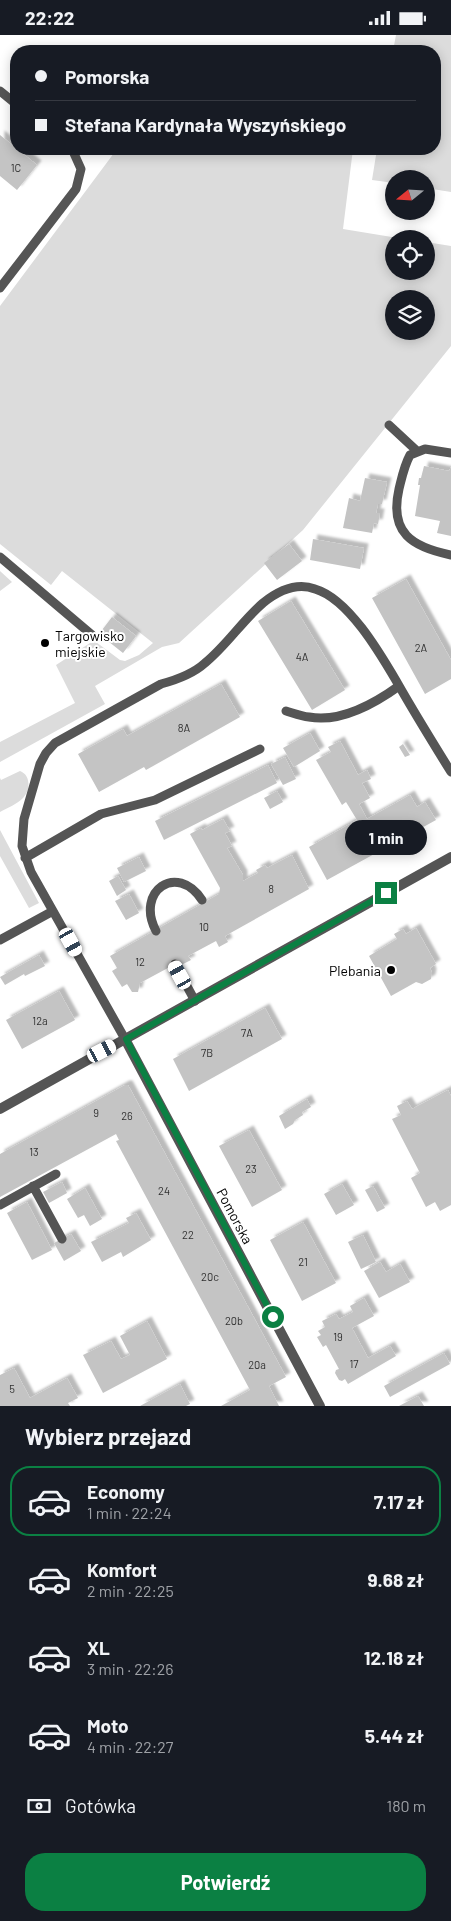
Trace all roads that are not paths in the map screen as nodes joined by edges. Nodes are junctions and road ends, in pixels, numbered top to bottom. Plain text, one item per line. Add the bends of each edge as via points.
1 (0, 91) edge
2 (10, 99) edge
3 (74, 155) edge
4 (0, 288) edge
5 (388, 425) dead end
6 (417, 451) junction
7 (451, 453) edge
8 (451, 555) edge
9 (0, 557) edge
10 (92, 635) dead end
11 (399, 686) junction
12 (286, 711) dead end
13 (260, 749) dead end
14 (451, 772) edge
15 (451, 857) edge
16 (25, 858) junction
17 (202, 900) dead end
18 (54, 911) junction
19 (156, 931) dead end
20 (0, 940) edge
21 (175, 964) dead end
22 (195, 1001) junction
23 (126, 1039) junction
24 (0, 1109) edge
25 (56, 1174) dead end
26 (33, 1187) junction
27 (0, 1205) edge
28 (62, 1239) dead end
29 (320, 1406) edge

1 - 2 lane
3 - 4 lane via 80,169 76,189
5 - 6 lane
6 - 7 lane via 430,449
6 - 8 lane via 410,455 404,466 396,504 399,525 420,546
9 - 10 lane
11 - 12 lane via 379,701 329,718
11 - 14 lane
11 - 16 lane via 358,623 334,600 316,589 300,586 283,590 263,603 205,664 161,684 55,743 46,753 28,802 22,833
13 - 16 lane via 160,798 101,814
15 - 22 street
16 - 18 lane
17 - 19 lane via 195,890 178,882 159,889 150,905
18 - 20 lane
18 - 23 lane
21 - 22 lane
22 - 23 street
23 - 24 street
23 - 29 street, Pomorska
25 - 26 lane
26 - 27 lane
26 - 28 lane

